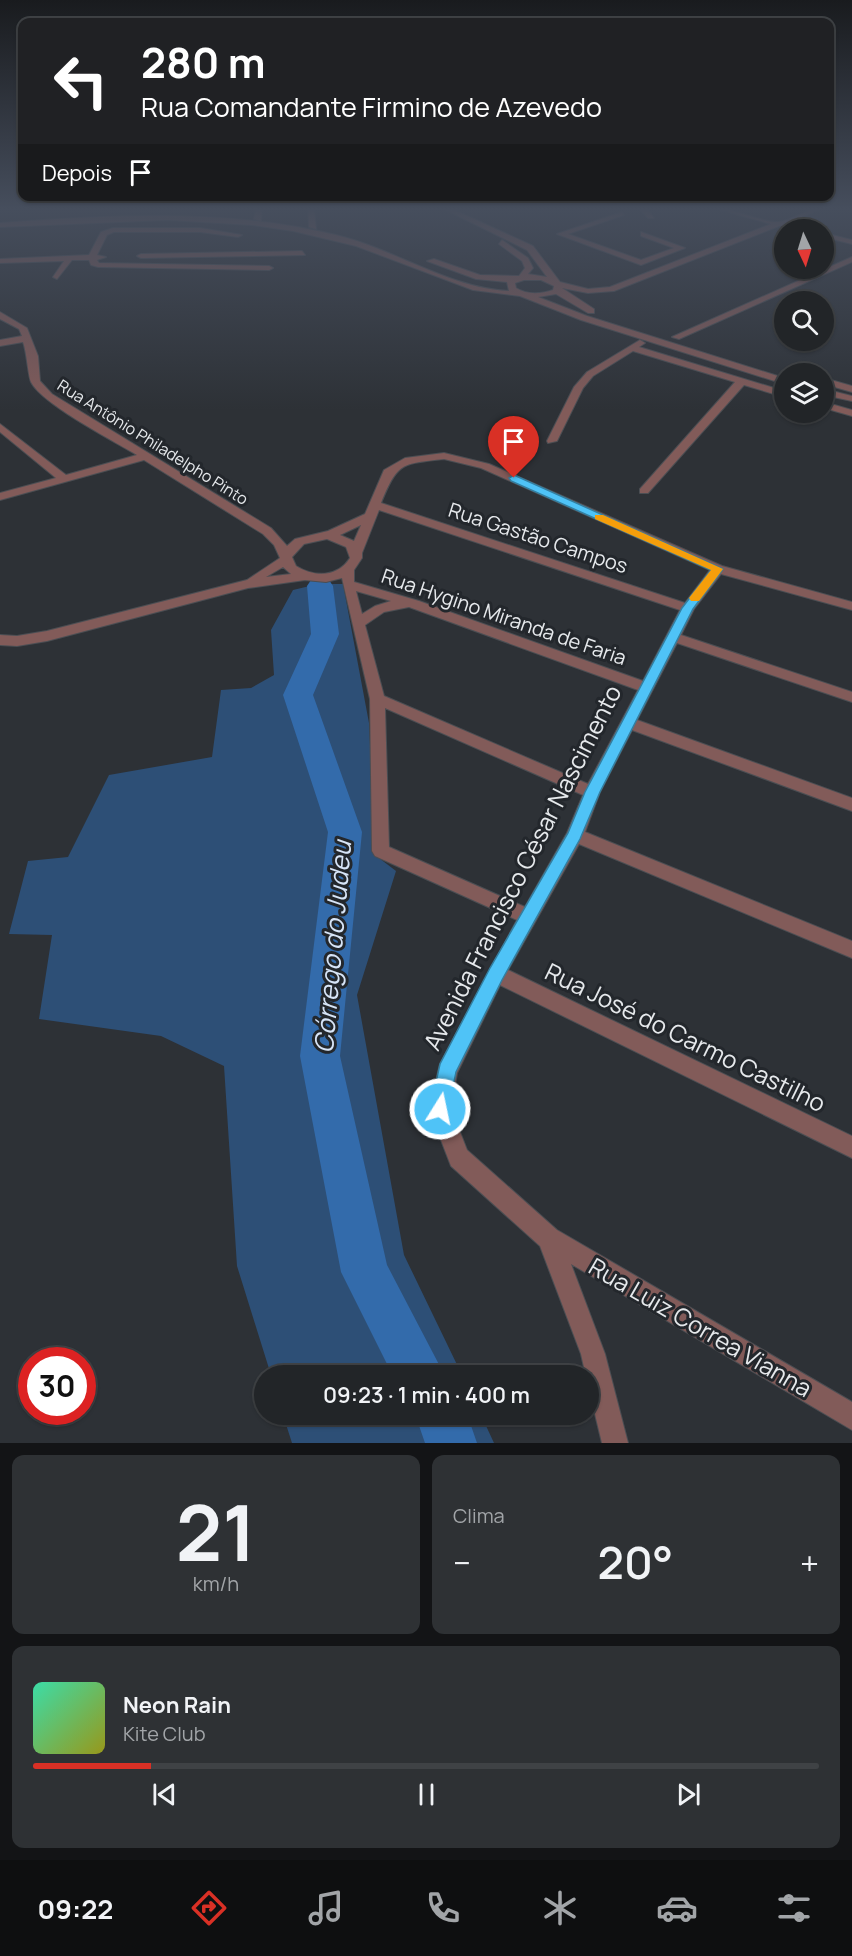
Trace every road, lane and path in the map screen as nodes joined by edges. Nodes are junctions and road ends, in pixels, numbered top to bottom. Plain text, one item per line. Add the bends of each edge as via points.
1 (439, 275) edge
2 (474, 275) edge
3 (522, 275) edge
4 (549, 275) edge
5 (648, 275) edge
6 (815, 275) edge
7 (519, 279) junction
8 (557, 286) junction
9 (527, 295) junction
10 (0, 315) edge
11 (676, 337) junction
12 (28, 338) junction
13 (647, 338) junction
14 (0, 343) edge
15 (632, 348) junction
16 (774, 367) edge
17 (774, 378) edge
18 (741, 381) junction
19 (834, 384) edge
20 (852, 389) edge
21 (774, 391) edge
22 (834, 394) edge
23 (852, 399) edge
24 (834, 408) edge
25 (852, 413) edge
26 (0, 427) edge
27 (552, 441) dead end
28 (147, 456) junction
29 (64, 479) junction
30 (644, 491) dead end
31 (0, 497) edge
32 (374, 510) junction
33 (267, 531) junction
34 (323, 536) junction
35 (356, 552) junction
36 (286, 559) junction
37 (718, 569) junction
38 (304, 576) junction
39 (348, 577) junction
40 (248, 584) junction
41 (414, 604) junction
42 (852, 606) edge
43 (688, 608) junction
44 (358, 624) junction
45 (673, 637) junction
46 (0, 640) edge
47 (646, 687) junction
48 (852, 697) edge
49 (378, 699) junction
50 (628, 723) junction
51 (592, 792) junction
52 (852, 805) edge
53 (575, 835) junction
54 (527, 916) junction
55 (852, 950) edge
56 (496, 974) junction
57 (852, 1147) edge
58 (549, 1238) junction
59 (852, 1417) edge
60 (615, 1443) edge

1 - 9 street via 476,290
2 - 7 street
3 - 7 street
4 - 8 street
5 - 8 street via 611,290
6 - 11 street
7 - 8 street via 545,278
7 - 9 street via 511,282 512,289
8 - 9 street via 546,295
8 - 11 street via 585,309
9 - 13 street
10 - 12 street via 22,328
11 - 16 street
12 - 14 street
12 - 28 street, Rua Antônio Philadelpho Pinto via 35,381 48,396
13 - 15 street
13 - 17 street
15 - 18 street
15 - 27 street via 590,374 579,387
18 - 21 street
18 - 30 street
19 - 20 street
22 - 23 street
24 - 25 street
26 - 29 street
28 - 29 street
28 - 33 street, Rua Antônio Philadelpho Pinto
29 - 31 street
32 - 34 street
32 - 35 street
32 - 37 street via 388,472 397,465 429,456 459,459 530,485
32 - 43 street, Rua Gastão Campos
33 - 34 street
33 - 36 street via 279,543
34 - 35 street via 346,541
34 - 36 street via 293,546
35 - 39 street
36 - 38 street via 290,568
36 - 40 street
37 - 42 street
37 - 43 street, Avenida Francisco César Nascimento
38 - 39 street
38 - 40 street
39 - 41 street, Rua Hygino Miranda de Faria
39 - 44 street
40 - 46 street via 47,636
41 - 44 street via 388,605 372,611
41 - 47 street, Rua Hygino Miranda de Faria
43 - 45 street, Avenida Francisco César Nascimento
44 - 49 street
45 - 47 street, Avenida Francisco César Nascimento
45 - 48 street
47 - 50 street, Avenida Francisco César Nascimento
49 - 51 street
49 - 54 street via 381,851
50 - 51 street, Avenida Francisco César Nascimento
50 - 52 street
51 - 53 street, Avenida Francisco César Nascimento
53 - 54 street, Avenida Francisco César Nascimento
53 - 55 street
54 - 56 street, Avenida Francisco César Nascimento
56 - 57 street, Rua José do Carmo Castilho
56 - 58 street, Avenida Francisco César Nascimento via 447,1071 440,1109 459,1158
58 - 59 street, Rua Luiz Correa Vianna
58 - 60 street, Avenida Francisco César Nascimento via 593,1354

